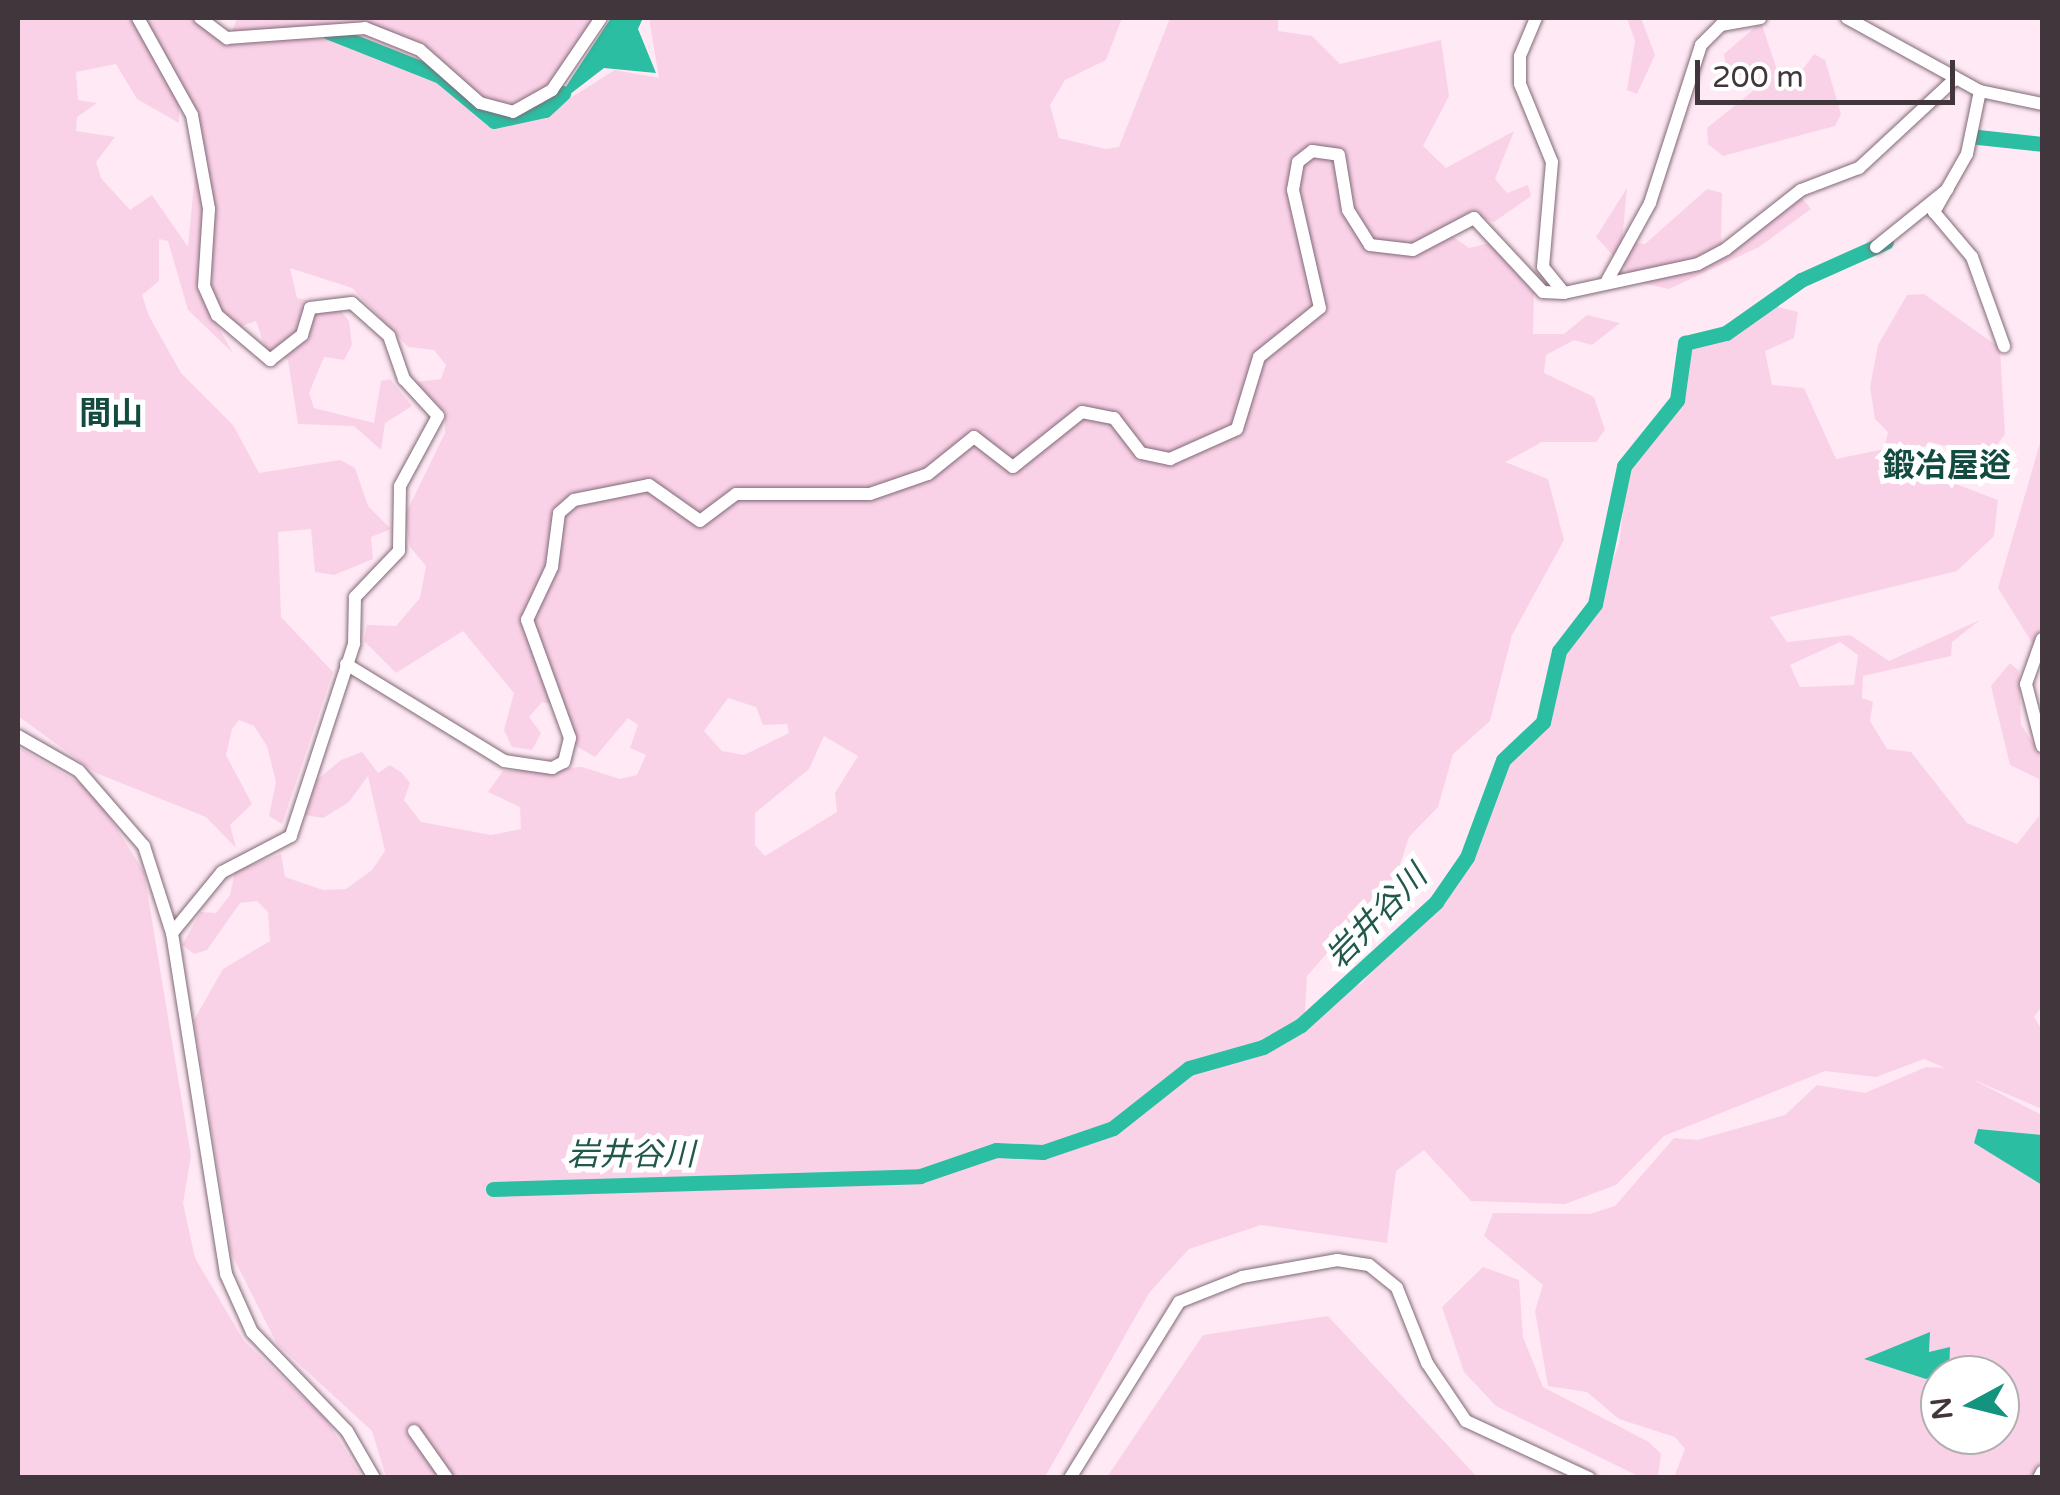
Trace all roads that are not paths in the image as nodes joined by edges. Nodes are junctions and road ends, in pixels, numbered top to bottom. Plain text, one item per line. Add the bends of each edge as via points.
1 (138, 18) edge
2 (200, 18) edge
3 (601, 18) edge
4 (1536, 18) edge
5 (1760, 18) edge
6 (1847, 18) edge
7 (1956, 78) junction
8 (1980, 91) junction
9 (2042, 104) edge
10 (1948, 189) junction
11 (1876, 247) dead end
12 (1607, 281) junction
13 (1564, 293) junction
14 (2004, 346) dead end
15 (2042, 639) edge
16 (346, 664) junction
17 (18, 736) edge
18 (2042, 746) edge
19 (172, 933) junction
20 (414, 1430) dead end
21 (374, 1478) edge
22 (447, 1478) edge
23 (1070, 1478) edge
24 (1589, 1478) edge

1 - 16 street via 192,115 209,209 204,286 217,316 270,360 302,334 310,308 352,303 388,336 404,379 438,416 400,486 399,550 355,597
2 - 3 street via 227,38 366,28 420,50 480,103 513,112 552,90
4 - 13 street via 1519,72 1552,162 1543,266
5 - 12 street via 1721,25 1701,45 1650,203
6 - 7 street
7 - 8 street
7 - 12 street via 1859,168 1801,190 1726,249 1698,264
8 - 9 street
8 - 10 street via 1967,154
10 - 11 street
10 - 14 street via 1935,219 1972,257
12 - 13 street
13 - 16 street via 1543,292 1474,218 1413,250 1370,245 1348,210 1339,155 1312,151 1298,162 1293,190 1320,308 1259,356 1250,403 1227,437 1156,458 1132,444 1122,422 1082,412 1025,462 1005,465 974,437 928,474 870,494 736,494 700,521 649,485 574,500 559,514 552,567 527,620 570,738 564,762 552,768 504,762
15 - 18 street via 2026,684
16 - 19 street via 291,836 222,872
17 - 19 street via 79,771 130,822
19 - 21 street via 226,1274 252,1332 347,1431
20 - 22 street
23 - 24 street via 1180,1302 1242,1277 1337,1260 1369,1265 1397,1288 1434,1375 1466,1421

